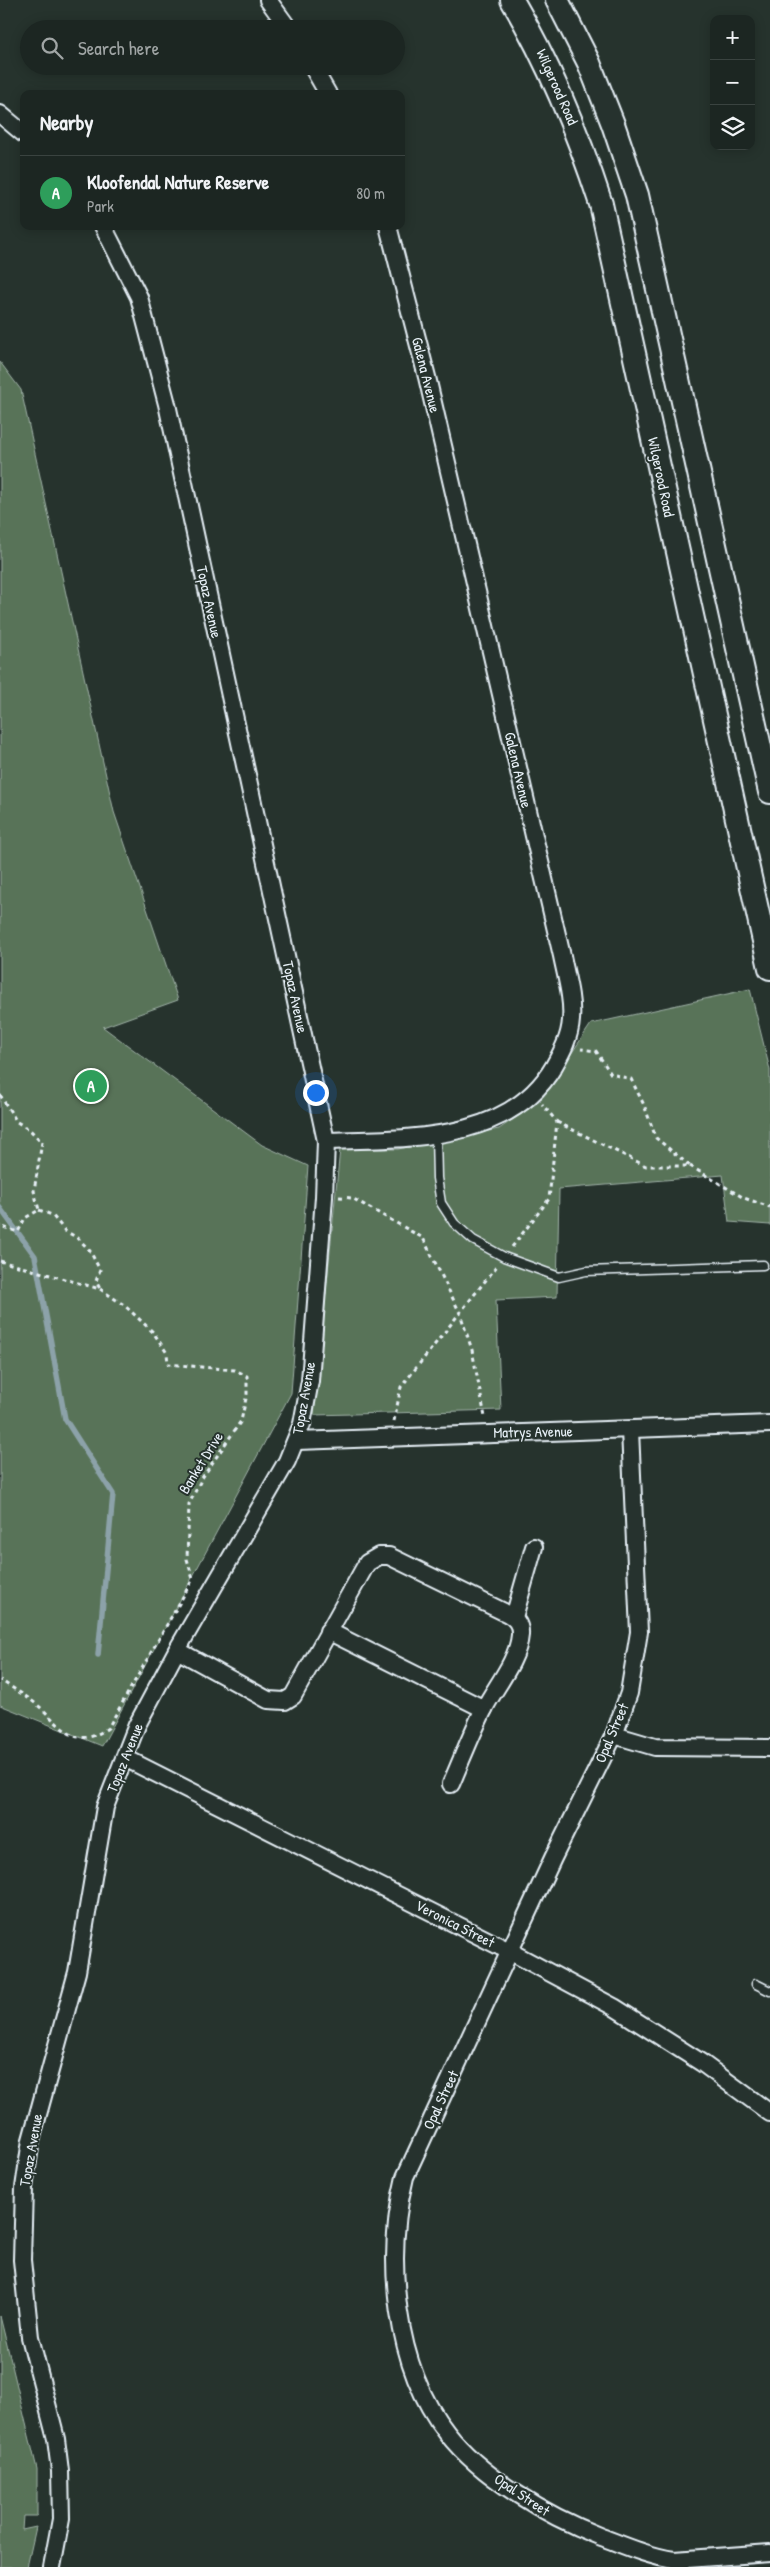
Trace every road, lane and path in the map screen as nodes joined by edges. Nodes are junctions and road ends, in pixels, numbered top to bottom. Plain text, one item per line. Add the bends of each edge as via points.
1 (268, 0) edge
2 (512, 0) edge
3 (557, 0) edge
4 (282, 20) edge
5 (317, 75) edge
6 (326, 90) edge
7 (0, 114) edge
8 (20, 131) edge
9 (105, 230) edge
10 (389, 230) edge
11 (770, 792) edge
12 (770, 968) edge
13 (565, 1046) junction
14 (534, 1094) junction
15 (0, 1095) edge
16 (557, 1122) junction
17 (436, 1134) junction
18 (326, 1141) junction
19 (690, 1166) junction
20 (324, 1197) junction
21 (770, 1207) edge
22 (39, 1210) junction
23 (0, 1226) edge
24 (504, 1257) junction
25 (0, 1261) edge
26 (763, 1265) dead end
27 (100, 1289) junction
28 (460, 1313) junction
29 (770, 1424) edge
30 (630, 1430) junction
31 (488, 1433) junction
32 (390, 1438) junction
33 (297, 1440) junction
34 (534, 1547) dead end
35 (514, 1617) junction
36 (328, 1631) junction
37 (177, 1650) junction
38 (0, 1680) edge
39 (484, 1709) junction
40 (614, 1735) junction
41 (770, 1748) edge
42 (125, 1758) junction
43 (451, 1784) dead end
44 (511, 1952) junction
45 (756, 1984) dead end
46 (770, 1991) edge
47 (770, 2113) edge
48 (770, 2553) edge
49 (52, 2567) edge

1 - 4 street
2 - 12 street, Wilgerood Road via 538,44 581,142 601,204
3 - 11 street via 589,63 636,195
5 - 6 street
7 - 8 street
9 - 18 street, Topaz Avenue via 139,296 167,404
10 - 13 street, Galena Avenue via 427,377 562,956 571,1020
13 - 14 street, Galena Avenue
13 - 19 path via 596,1051 611,1074 631,1079 656,1138
14 - 16 path
14 - 17 street, Galena Avenue via 508,1114 471,1127
15 - 22 path via 16,1122 42,1142 34,1191
16 - 19 path via 646,1166
16 - 24 path via 549,1199
17 - 18 street, Galena Avenue via 416,1138
17 - 24 lane via 441,1203 454,1223 473,1240
18 - 20 street, Topaz Avenue
19 - 21 path via 744,1198
20 - 28 path via 352,1198 423,1238
20 - 33 street, Topaz Avenue via 310,1381
22 - 23 path via 25,1218 18,1232
22 - 27 path via 52,1216 90,1251 100,1270 96,1281
24 - 26 lane via 559,1277 586,1271
24 - 28 path
25 - 27 path, Banket Drive
27 - 38 path, Banket Drive via 124,1305 153,1332 167,1353 168,1364 235,1370 246,1376 247,1394 241,1421 188,1504 187,1559 193,1579 108,1728 96,1737 68,1734 41,1708
28 - 31 path via 472,1350
28 - 32 path via 401,1387
29 - 30 street, Matrys Avenue
30 - 31 street, Matrys Avenue
30 - 40 street, Opal Street via 639,1632 629,1693
31 - 32 street, Matrys Avenue
32 - 33 street, Matrys Avenue
33 - 37 street, Topaz Avenue
34 - 35 street
35 - 36 street via 389,1556 379,1556 367,1563
35 - 39 street via 520,1625 516,1652
36 - 37 street via 293,1696 280,1702 268,1700
36 - 39 street
37 - 42 street, Topaz Avenue via 137,1725
39 - 43 street
40 - 41 street via 655,1747
40 - 44 street, Opal Street
42 - 44 street, Veronica Street
42 - 49 street, Topaz Avenue via 105,1807 77,1972 38,2111 24,2188 22,2260 30,2337 56,2440 60,2471 61,2519
44 - 47 street, Veronica Street via 647,2026
44 - 48 street, Opal Street via 405,2177 398,2205 395,2274 398,2312 403,2340 419,2382 446,2433 458,2446 542,2510 580,2529 659,2558 674,2560
45 - 46 lane

